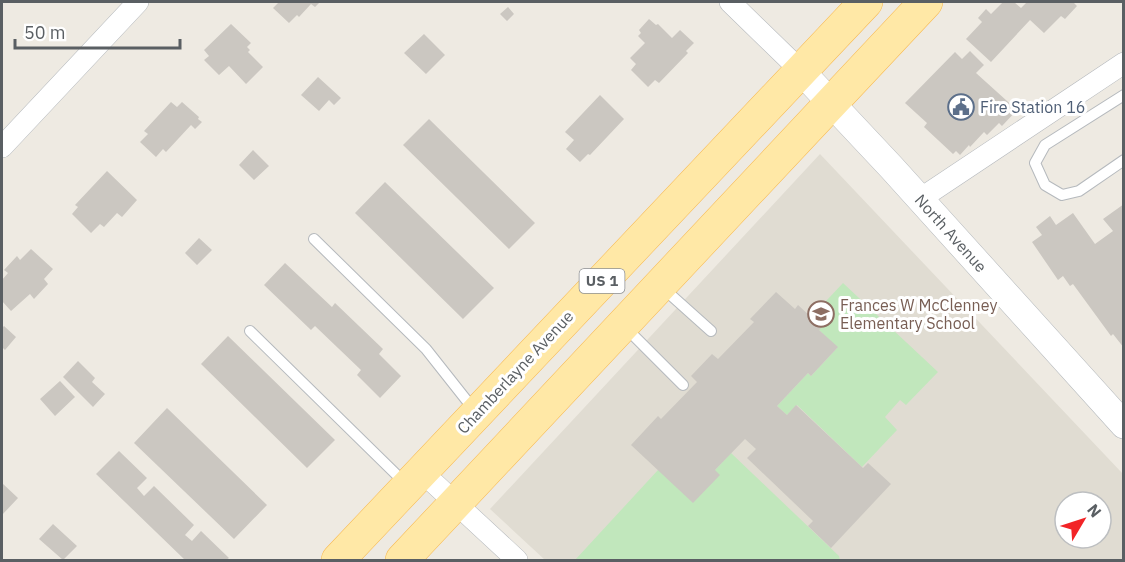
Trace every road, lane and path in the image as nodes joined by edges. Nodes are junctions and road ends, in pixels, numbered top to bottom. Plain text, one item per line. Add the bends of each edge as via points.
1 (138, 2) edge
2 (730, 2) edge
3 (866, 2) edge
4 (927, 2) edge
5 (1124, 63) edge
6 (801, 71) junction
7 (1124, 94) edge
8 (831, 103) junction
9 (2, 147) edge
10 (1124, 160) edge
11 (920, 199) junction
12 (314, 239) dead end
13 (661, 285) junction
14 (623, 326) junction
15 (250, 331) dead end
16 (711, 331) dead end
17 (683, 384) dead end
18 (477, 414) junction
19 (1124, 425) edge
20 (415, 479) junction
21 (456, 503) junction
22 (338, 561) edge
23 (402, 561) edge
24 (517, 561) edge

1 - 9 street
2 - 6 street
3 - 6 main road, Chamberlayne Avenue / US 1
4 - 8 main road, US 1
5 - 11 street
6 - 8 street, North Avenue
6 - 18 main road, Chamberlayne Avenue / US 1
7 - 10 lane via 1045,146 1035,164 1045,185 1062,195 1079,191
8 - 11 street, North Avenue
8 - 13 main road, US 1
11 - 19 street, North Avenue
12 - 18 lane via 426,349
13 - 14 main road, US 1
13 - 16 lane
14 - 17 lane
14 - 21 main road, US 1
15 - 20 lane
18 - 20 main road, Chamberlayne Avenue / US 1
20 - 21 street
20 - 22 main road, Chamberlayne Avenue / US 1
21 - 23 main road, US 1
21 - 24 street

